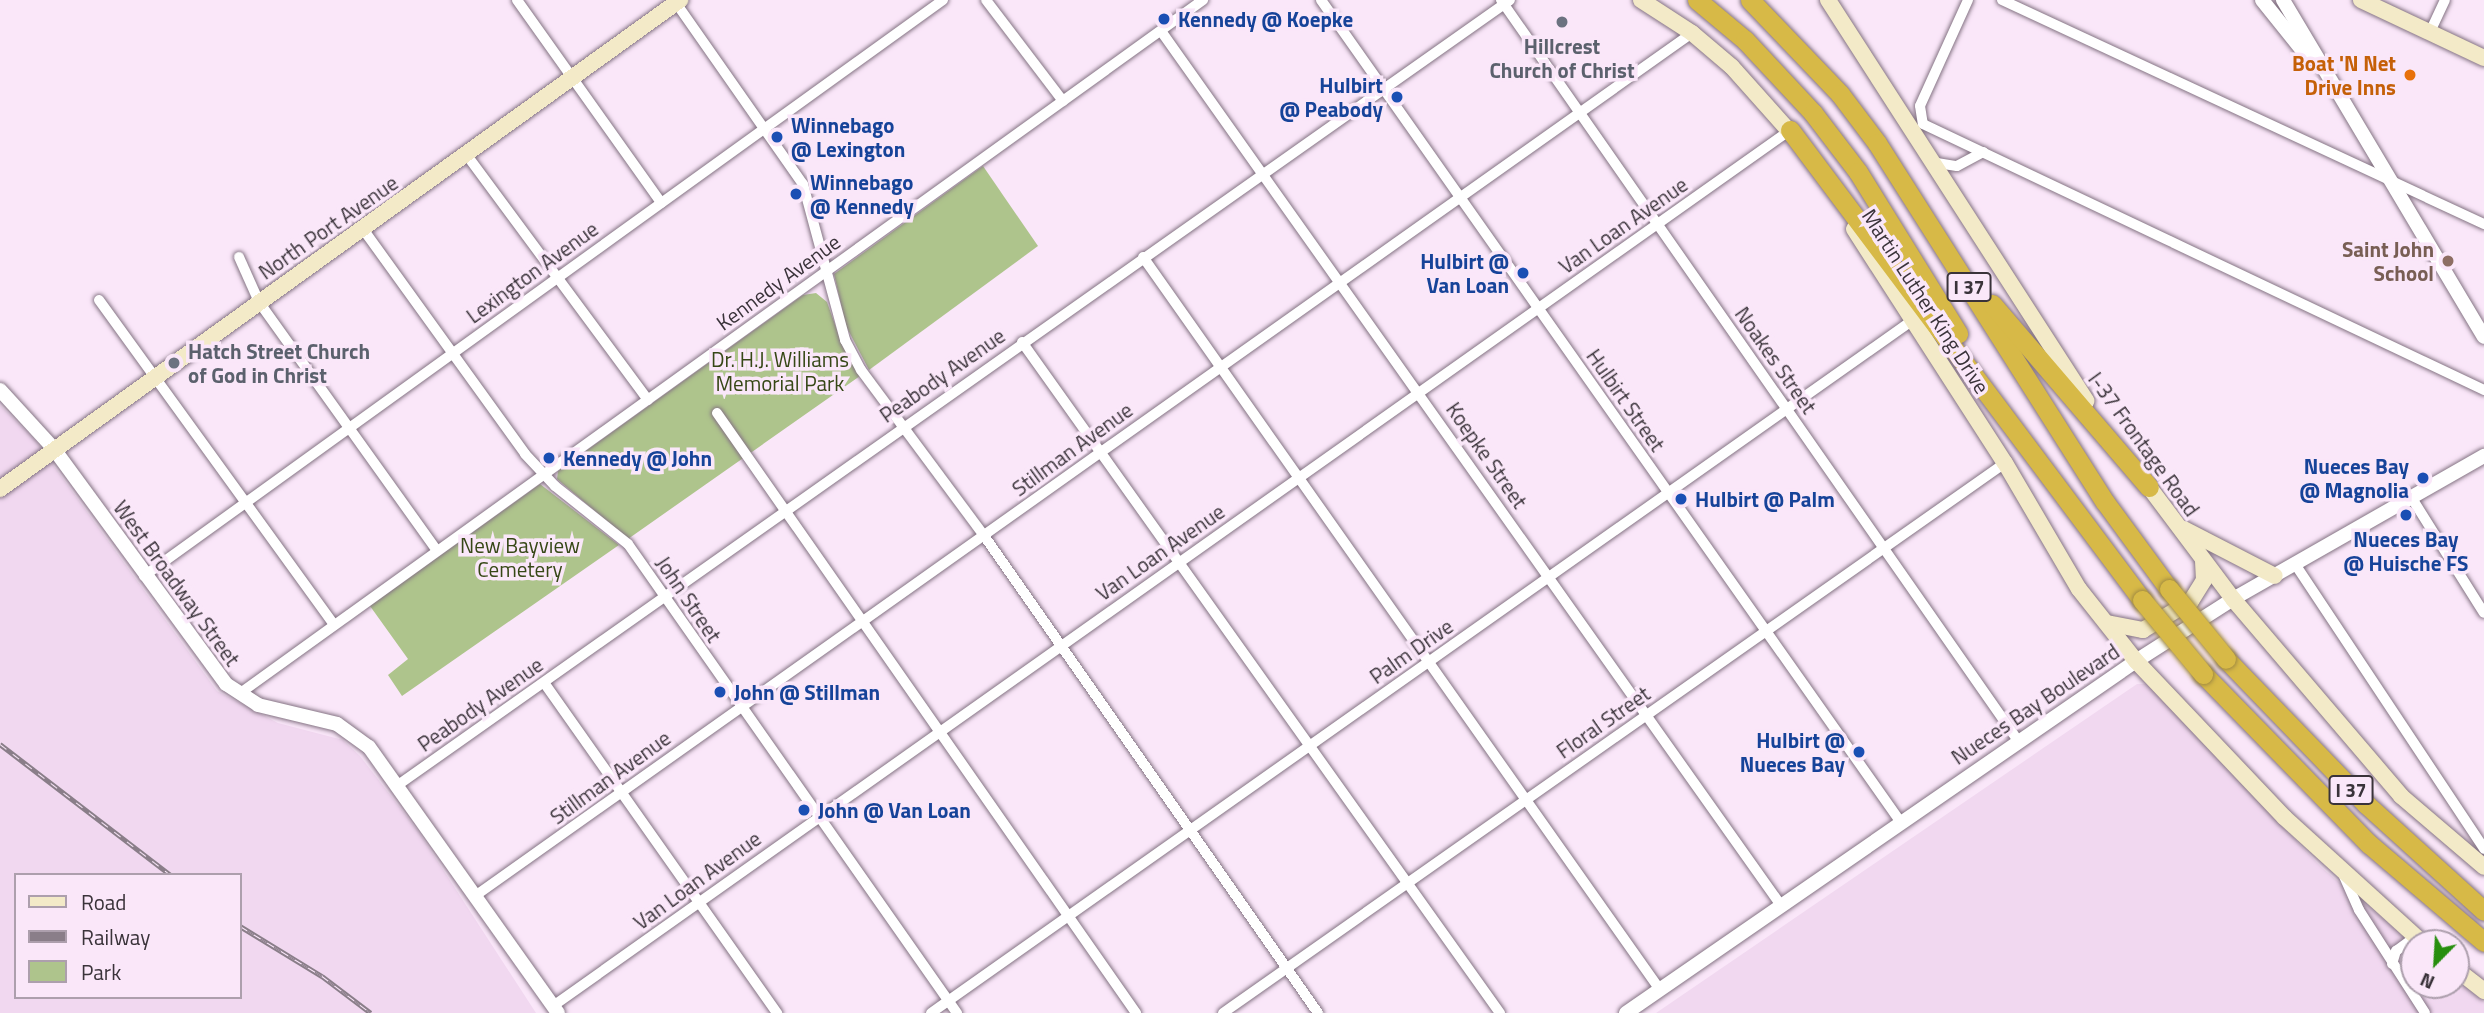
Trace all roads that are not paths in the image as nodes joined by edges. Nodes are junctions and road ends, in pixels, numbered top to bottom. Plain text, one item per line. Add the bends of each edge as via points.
1 (517, 0) edge
2 (943, 0) edge
3 (986, 0) edge
4 (1203, 0) edge
5 (1321, 0) edge
6 (1641, 0) edge
7 (1697, 0) edge
8 (1750, 0) edge
9 (1828, 0) edge
10 (1968, 0) edge
11 (2002, 0) edge
12 (2361, 0) edge
13 (2445, 0) edge
14 (677, 1) edge
15 (1505, 1) edge
16 (2264, 1) edge
17 (2284, 3) edge
18 (1161, 31) junction
19 (2430, 32) junction
20 (1692, 33) junction
21 (2484, 58) edge
22 (574, 76) junction
23 (1383, 89) junction
24 (1063, 101) junction
25 (1579, 113) junction
26 (2351, 115) junction
27 (764, 129) junction
28 (1790, 130) junction
29 (1983, 152) junction
30 (466, 154) junction
31 (1931, 162) junction
32 (1957, 166) junction
33 (1261, 174) junction
34 (2394, 182) junction
35 (1903, 183) junction
36 (1460, 197) junction
37 (1952, 197) junction
38 (661, 203) junction
39 (1657, 224) junction
40 (2484, 224) edge
41 (363, 229) junction
42 (239, 257) dead end
43 (1143, 257) junction
44 (828, 270) junction
45 (555, 279) junction
46 (1340, 282) junction
47 (99, 300) dead end
48 (259, 302) junction
49 (1538, 308) junction
50 (1913, 320) junction
51 (2484, 337) edge
52 (1022, 341) junction
53 (452, 353) junction
54 (1220, 366) junction
55 (154, 376) junction
56 (0, 390) edge
57 (2484, 390) edge
58 (1419, 392) junction
59 (648, 400) junction
60 (1787, 409) junction
61 (717, 413) dead end
62 (2012, 423) junction
63 (903, 425) junction
64 (347, 428) junction
65 (54, 449) junction
66 (1100, 452) junction
67 (2484, 456) edge
68 (2005, 463) junction
69 (543, 474) junction
70 (1299, 477) junction
71 (2148, 486) junction
72 (0, 489) edge
73 (1668, 493) junction
74 (2413, 500) junction
75 (244, 505) junction
76 (785, 513) junction
77 (2178, 526) junction
78 (985, 537) junction
79 (1884, 548) junction
80 (437, 551) junction
81 (2202, 558) junction
82 (1179, 562) junction
83 (2295, 564) junction
84 (144, 576) junction
85 (1550, 576) junction
86 (2275, 576) junction
87 (665, 598) junction
88 (2233, 599) junction
89 (2484, 613) edge
90 (862, 620) junction
91 (2105, 622) junction
92 (334, 625) junction
93 (1766, 631) junction
94 (1059, 646) junction
95 (2136, 661) junction
96 (1429, 662) junction
97 (545, 684) junction
98 (239, 694) junction
99 (739, 707) junction
100 (1645, 717) junction
101 (939, 731) junction
102 (2019, 742) junction
103 (1310, 746) junction
104 (398, 785) junction
105 (621, 793) junction
106 (1526, 800) junction
107 (818, 816) junction
108 (1900, 821) junction
109 (1188, 831) junction
110 (2484, 849) edge
111 (2484, 867) edge
112 (2343, 873) junction
113 (1408, 883) junction
114 (475, 896) junction
115 (699, 904) junction
116 (1780, 904) junction
117 (2484, 911) edge
118 (1068, 916) junction
119 (2407, 929) edge
120 (2484, 942) edge
121 (2400, 949) edge
122 (2392, 964) junction
123 (1286, 969) junction
124 (2470, 980) edge
125 (1660, 990) junction
126 (2484, 991) edge
127 (948, 1001) junction
128 (556, 1010) edge
129 (777, 1013) edge
130 (931, 1013) edge
131 (957, 1013) edge
132 (1136, 1013) edge
133 (1223, 1013) edge
134 (1318, 1013) edge
135 (1500, 1013) edge
136 (1626, 1013) edge
137 (2425, 1013) edge

1 - 22 street
2 - 27 street, Lexington Avenue
3 - 24 street
4 - 18 street, Kennedy Avenue
5 - 23 street, Hulbirt Street
6 - 20 main road, Martin Luther King Drive
7 - 62 highway, I 37 via 1768,64 1858,172
8 - 35 highway, I 37 via 1840,94
9 - 31 main road, I-37 Frontage Road
10 - 29 street via 1920,106 1920,118 1930,128
11 - 34 street
12 - 19 main road
13 - 19 street
14 - 22 main road, North Port Avenue
14 - 27 street
15 - 23 street, Peabody Avenue
15 - 25 street, Noakes Street
16 - 17 street
16 - 26 street
17 - 26 street
18 - 24 street, Kennedy Avenue
18 - 33 street, Koepke Street
19 - 21 main road
20 - 25 street, Stillman Avenue
20 - 28 main road, Martin Luther King Drive via 1761,96
22 - 30 main road, North Port Avenue
22 - 38 street
23 - 33 street, Peabody Avenue
23 - 36 street, Hulbirt Street
24 - 44 street, Kennedy Avenue
25 - 36 street, Stillman Avenue
25 - 39 street, Noakes Street
26 - 34 street
27 - 38 street, Lexington Avenue
27 - 44 street via 803,184
28 - 39 street, Van Loan Avenue
28 - 50 main road, Martin Luther King Drive
28 - 62 highway
29 - 32 street
29 - 57 street
30 - 41 main road, North Port Avenue
30 - 45 street
31 - 32 street
31 - 37 main road, I-37 Frontage Road
32 - 37 street
33 - 43 street, Peabody Avenue
33 - 46 street, Koepke Street
34 - 40 street
34 - 51 street
35 - 71 highway via 2000,314
35 - 117 highway, I 37, bridge via 2105,502 2169,589 2227,659 2365,804
36 - 46 street, Stillman Avenue
36 - 49 street, Hulbirt Street
37 - 71 main road, I-37 Frontage Road via 2065,372
38 - 45 street, Lexington Avenue
39 - 49 street, Van Loan Avenue
39 - 60 street, Noakes Street
41 - 48 main road, North Port Avenue
41 - 53 street, John Street
42 - 48 street
43 - 52 street, Peabody Avenue
43 - 54 street
44 - 59 street, Kennedy Avenue
44 - 63 street via 845,340 861,370
45 - 53 street, Lexington Avenue
45 - 59 street
46 - 54 street, Stillman Avenue
46 - 58 street, Koepke Street
47 - 55 street
48 - 55 main road, North Port Avenue
48 - 64 street
49 - 58 street, Van Loan Avenue
49 - 73 street, Hulbirt Street
50 - 60 street, Palm Drive
50 - 68 main road, Martin Luther King Drive
52 - 63 street, Peabody Avenue
52 - 66 street
53 - 64 street, Lexington Avenue
53 - 69 street, John Street
54 - 66 street, Stillman Avenue
54 - 70 street
55 - 65 main road, North Port Avenue
55 - 75 street
56 - 65 street, West Broadway Street
58 - 70 street, Van Loan Avenue
58 - 85 street, Koepke Street
59 - 69 street, Kennedy Avenue
60 - 73 street, Palm Drive
60 - 79 street, Noakes Street
61 - 76 street
62 - 120 highway, I 37, bridge via 2142,600 2203,674 2310,787
63 - 76 street, Peabody Avenue
63 - 78 street
64 - 75 street, Lexington Avenue
64 - 80 street
65 - 72 main road, North Port Avenue
65 - 84 street, West Broadway Street
66 - 78 street, Stillman Avenue
66 - 82 street
67 - 74 street, Nueces Bay Boulevard
68 - 79 street, Floral Street
68 - 91 main road, Martin Luther King Drive via 2079,589
69 - 80 street, Kennedy Avenue
69 - 87 street, John Street via 628,544
70 - 82 street, Van Loan Avenue
70 - 96 street
71 - 77 main road, I-37 Frontage Road
73 - 85 street, Palm Drive
73 - 93 street, Hulbirt Street
74 - 83 street, Nueces Bay Boulevard
74 - 89 street
75 - 84 street, Lexington Avenue
75 - 92 street
76 - 87 street, Peabody Avenue
76 - 90 street
77 - 81 main road, I-37 Frontage Road
77 - 86 main road
78 - 90 street, Stillman Avenue
78 - 94 street
79 - 93 street, Floral Street
79 - 102 street, Noakes Street
80 - 92 street, Kennedy Avenue
81 - 88 main road, I-37 Frontage Road
81 - 91 main road via 2204,580 2191,601 2143,630
82 - 94 street, Van Loan Avenue
82 - 103 street
83 - 86 street, Nueces Bay Boulevard
83 - 110 street
84 - 98 street, West Broadway Street via 216,674
85 - 96 street, Palm Drive
85 - 100 street, Koepke Street
86 - 88 street, Nueces Bay Boulevard
87 - 97 street, Peabody Avenue
87 - 99 street, John Street
88 - 95 street, Nueces Bay Boulevard
88 - 111 main road, I-37 Frontage Road via 2401,796
90 - 99 street, Stillman Avenue
90 - 101 street
91 - 95 main road, Martin Luther King Drive
92 - 98 street, Kennedy Avenue
93 - 100 street, Floral Street
93 - 108 street, Hulbirt Street
94 - 101 street, Van Loan Avenue
94 - 109 street
95 - 102 street, Nueces Bay Boulevard
95 - 112 main road
96 - 103 street, Palm Drive
96 - 106 street
97 - 104 street, Peabody Avenue
97 - 105 street
98 - 104 street, West Broadway Street via 274,709 337,724 369,747
99 - 105 street, Stillman Avenue
99 - 107 street, John Street
100 - 106 street, Floral Street
100 - 116 street, Koepke Street
101 - 107 street, Van Loan Avenue
101 - 118 street
102 - 108 street, Nueces Bay Boulevard
103 - 109 street, Palm Drive
103 - 113 street
104 - 114 street, West Broadway Street
105 - 114 street, Stillman Avenue
105 - 115 street
106 - 113 street, Floral Street
106 - 125 street
107 - 115 street, Van Loan Avenue
107 - 127 street, John Street
108 - 116 street, Nueces Bay Boulevard
109 - 118 street, Palm Drive
109 - 123 street
112 - 119 main road
112 - 122 street
113 - 123 street, Floral Street
113 - 135 street
114 - 128 street, West Broadway Street
115 - 128 street, Van Loan Avenue
115 - 129 street
116 - 125 street, Nueces Bay Boulevard
118 - 127 street, Palm Drive
118 - 132 street
121 - 122 street
122 - 137 street
123 - 133 street, Floral Street
123 - 134 street
124 - 126 main road
125 - 136 street, Nueces Bay Boulevard
127 - 130 street, Palm Drive
127 - 131 street, John Street

